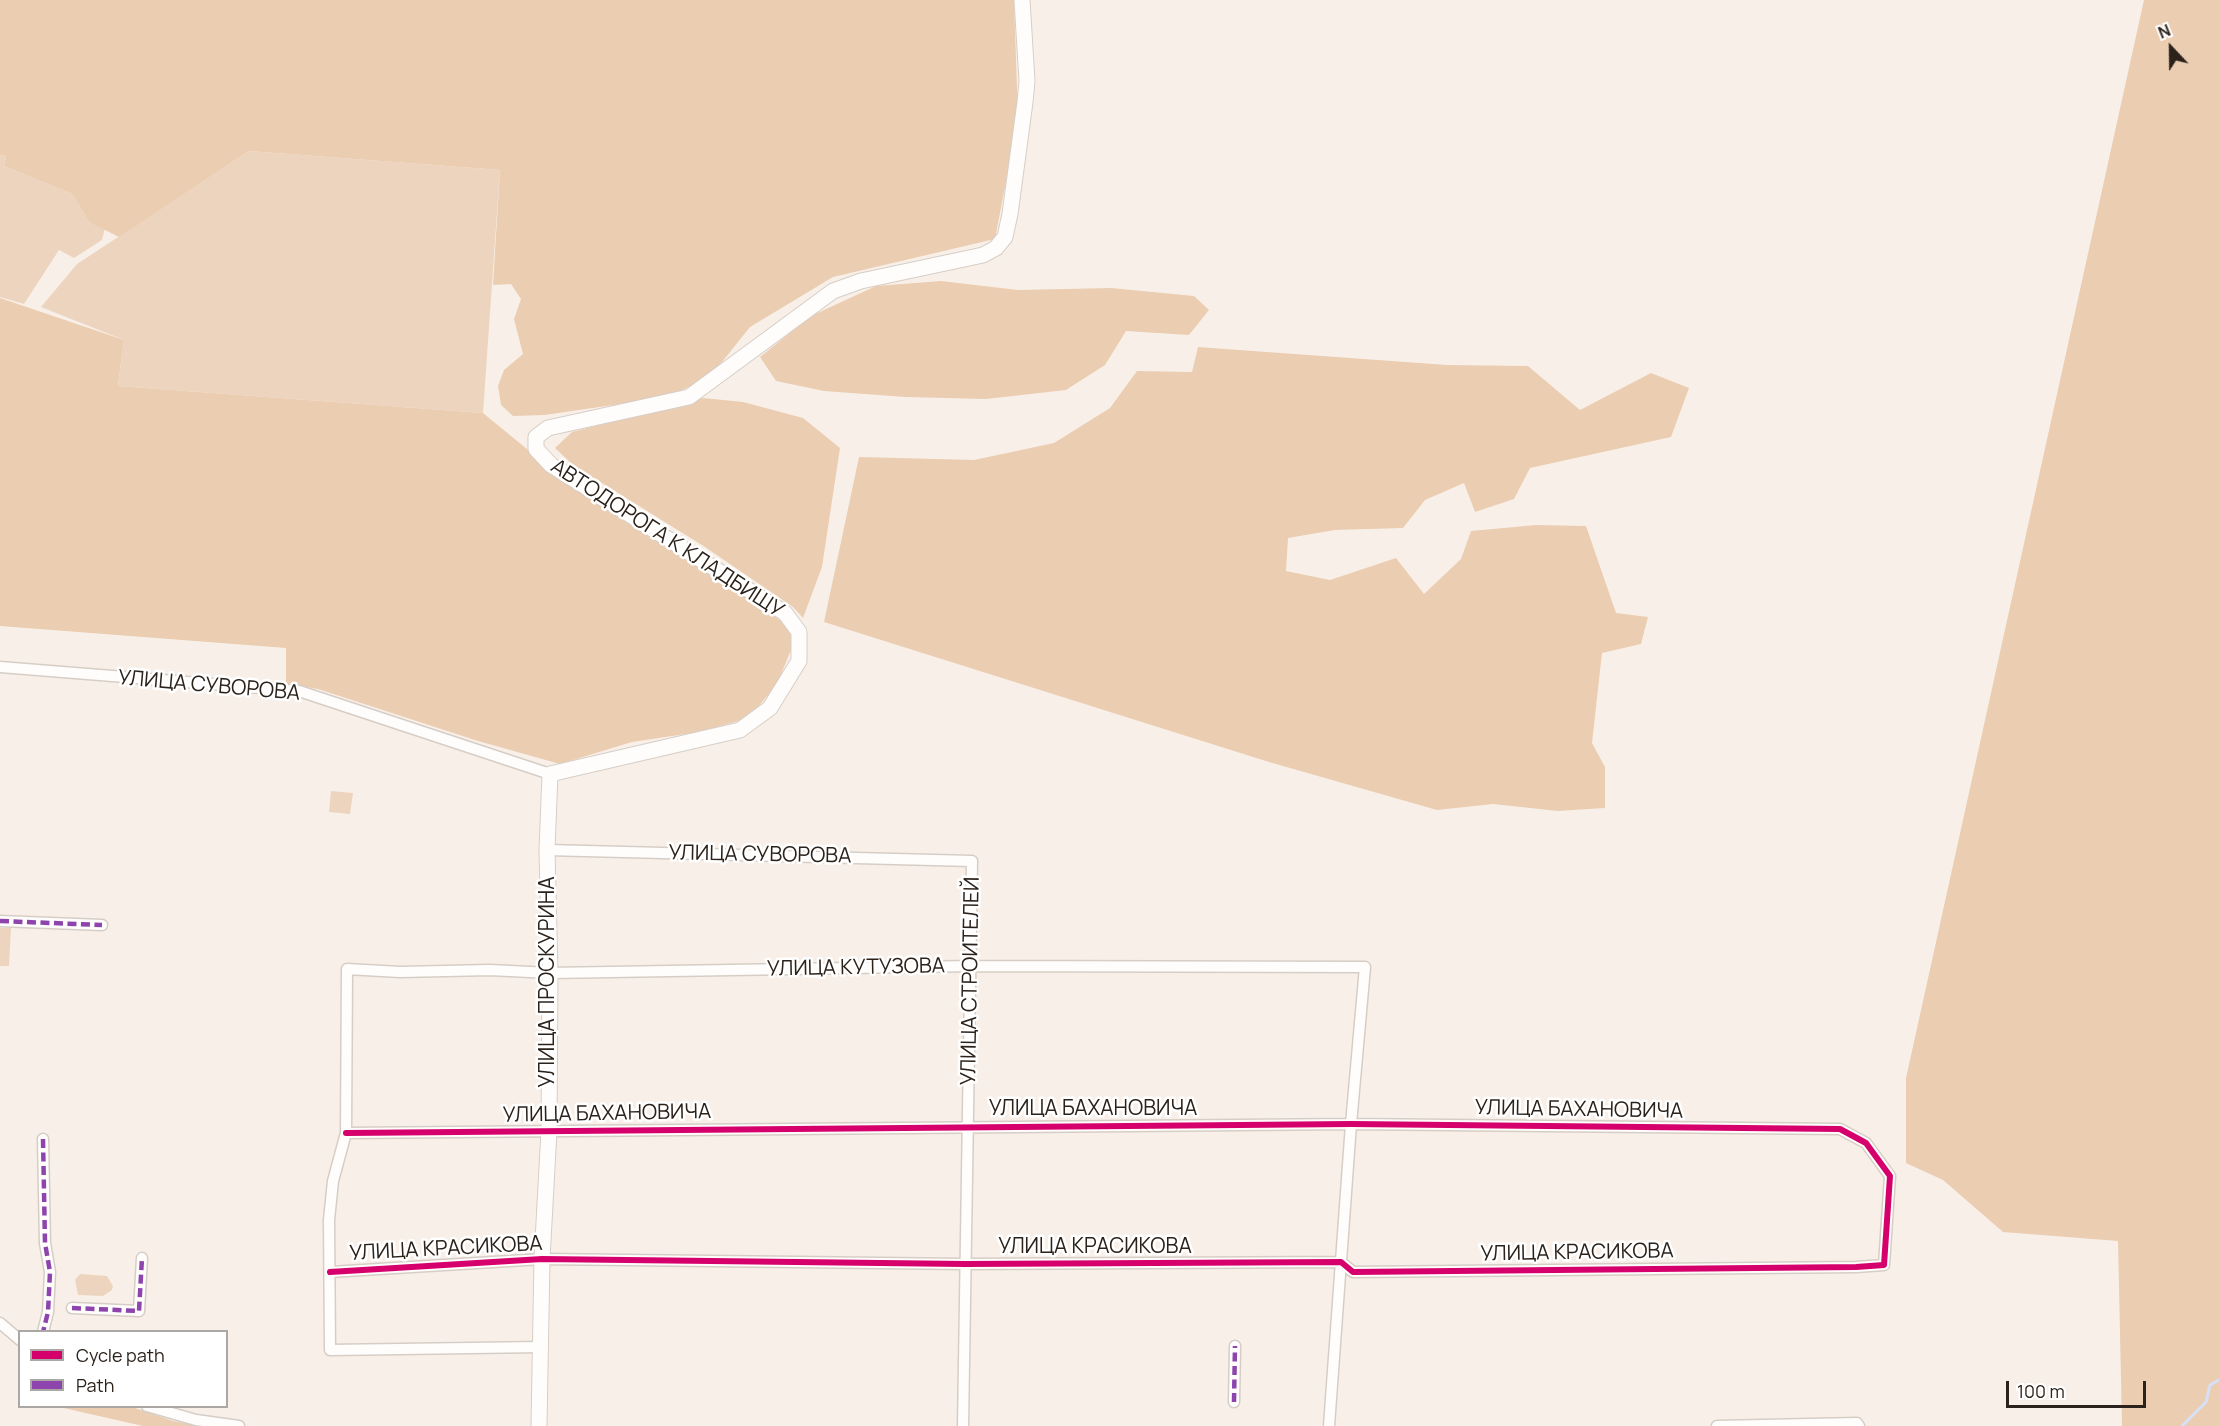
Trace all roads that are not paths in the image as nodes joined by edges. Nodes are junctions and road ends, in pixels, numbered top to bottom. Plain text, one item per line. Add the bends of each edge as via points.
1 (1022, 0) edge
2 (0, 667) edge
3 (550, 774) junction
4 (547, 850) junction
5 (972, 861) joint
6 (0, 921) edge
7 (102, 925) dead end
8 (971, 966) junction
9 (550, 973) junction
10 (1351, 1124) junction
11 (969, 1126) junction
12 (1840, 1129) joint
13 (549, 1131) junction
14 (346, 1133) junction
15 (43, 1139) dead end
16 (142, 1258) dead end
17 (542, 1259) junction
18 (1341, 1262) junction
19 (965, 1264) junction
20 (330, 1272) junction
21 (72, 1308) dead end
22 (0, 1323) edge
23 (44, 1330) edge
24 (18, 1338) edge
25 (1235, 1346) dead end
26 (541, 1347) junction
27 (1234, 1402) dead end
28 (151, 1408) edge
29 (1858, 1425) edge
30 (239, 1426) edge
31 (539, 1426) edge
32 (963, 1426) edge
33 (1329, 1426) edge
34 (1717, 1426) edge

1 - 3 street, АВТОДОРОГА К КЛАДБИЩУ via 1025,102 1010,214 1005,237 996,248 983,255 861,281 833,291 689,397 548,428 536,437 536,449 551,465 785,613 799,632 799,661 770,708 740,730
2 - 3 street, УЛИЦА СУВОРОВА via 299,692
3 - 4 street, УЛИЦА ПРОСКУРИНА
4 - 5 street, УЛИЦА СУВОРОВА
4 - 9 street, УЛИЦА ПРОСКУРИНА
5 - 8 street, УЛИЦА СТРОИТЕЛЕЙ
6 - 7 street
8 - 9 street, УЛИЦА КУТУЗОВА
8 - 10 street, УЛИЦА КУТУЗОВА via 1365,967
8 - 11 street, УЛИЦА СТРОИТЕЛЕЙ
9 - 13 street, УЛИЦА ПРОСКУРИНА
9 - 14 street, УЛИЦА КУТУЗОВА via 347,969
10 - 11 street, УЛИЦА БАХАНОВИЧА
10 - 12 street, УЛИЦА БАХАНОВИЧА
10 - 18 street
11 - 13 street, УЛИЦА БАХАНОВИЧА
11 - 19 street, УЛИЦА СТРОИТЕЛЕЙ
12 - 18 street, УЛИЦА КРАСИКОВА via 1866,1143 1890,1176 1884,1265 1353,1272
13 - 14 street, УЛИЦА БАХАНОВИЧА
13 - 17 street, УЛИЦА ПРОСКУРИНА
14 - 20 street via 333,1181
15 - 23 street via 45,1243 50,1272
16 - 21 street via 139,1311
17 - 19 street, УЛИЦА КРАСИКОВА
17 - 20 street, УЛИЦА КРАСИКОВА
17 - 26 street, УЛИЦА ПРОСКУРИНА
18 - 19 street, УЛИЦА КРАСИКОВА
18 - 33 street
19 - 32 street, УЛИЦА СТРОИТЕЛЕЙ
20 - 26 street via 330,1350
22 - 24 street
25 - 27 street
26 - 31 street, УЛИЦА ПРОСКУРИНА
28 - 30 street
29 - 34 street

